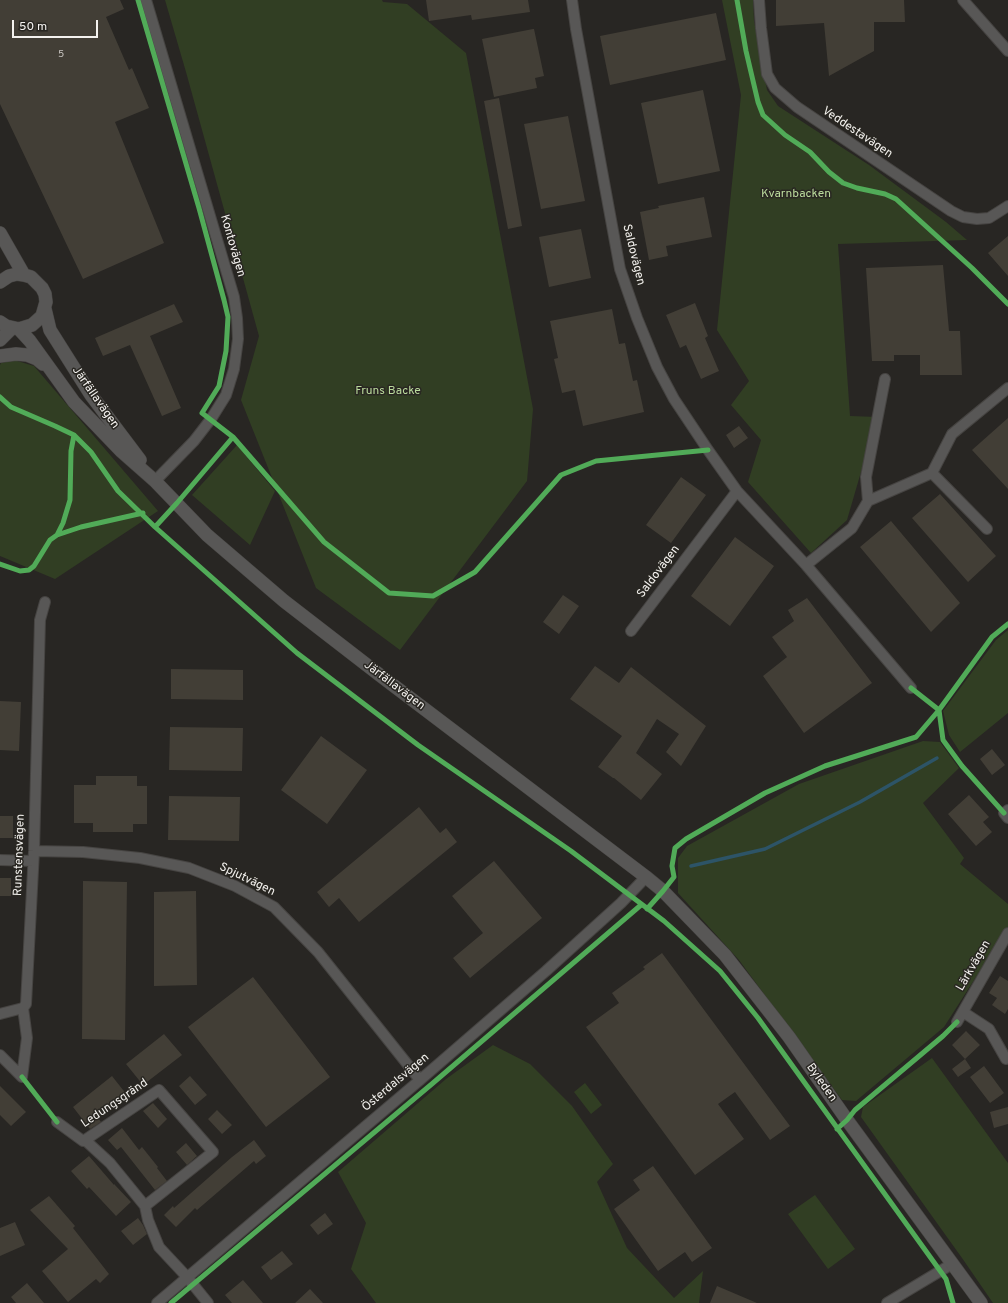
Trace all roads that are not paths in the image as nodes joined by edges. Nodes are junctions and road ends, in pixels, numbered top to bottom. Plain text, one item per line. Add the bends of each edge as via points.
1 (146, 0) edge
2 (572, 0) edge
3 (759, 0) edge
4 (963, 0) edge
5 (1008, 50) edge
6 (1008, 206) edge
7 (0, 232) edge
8 (24, 275) junction
9 (0, 282) edge
10 (45, 310) junction
11 (0, 322) edge
12 (16, 329) junction
13 (0, 340) edge
14 (0, 356) edge
15 (51, 370) junction
16 (885, 379) dead end
17 (1008, 388) edge
18 (932, 473) junction
19 (155, 481) junction
20 (737, 491) junction
21 (868, 501) junction
22 (987, 529) dead end
23 (806, 565) junction
24 (45, 602) dead end
25 (631, 631) dead end
26 (911, 688) dead end
27 (33, 856) junction
28 (0, 860) edge
29 (646, 877) junction
30 (1008, 933) edge
31 (23, 1008) junction
32 (963, 1012) junction
33 (0, 1014) edge
34 (957, 1022) dead end
35 (0, 1055) edge
36 (1006, 1059) dead end
37 (420, 1080) junction
38 (57, 1122) dead end
39 (85, 1140) junction
40 (145, 1206) junction
41 (952, 1264) junction
42 (187, 1277) junction
43 (156, 1303) edge
44 (208, 1303) edge
45 (887, 1303) edge
46 (981, 1303) edge

1 - 19 street, Kontovägen via 234,297 238,339 234,369 226,395 194,441
2 - 20 street, Saldovägen via 620,269 637,318 674,399
3 - 6 street, Veddestavägen via 767,74 775,88 797,107 951,212 963,217 989,218
4 - 5 street
7 - 8 street
8 - 9 street via 9,276
8 - 10 street, Järfällavägen via 31,277 42,288 45,294
10 - 12 street via 38,321 26,328
10 - 19 street, Järfällavägen via 50,330 91,395
11 - 12 street
12 - 13 street
12 - 15 street, Järfällavägen via 30,341
14 - 15 street via 27,355 38,359
15 - 19 street, Järfällavägen via 74,402 120,451
16 - 21 street via 866,477
17 - 18 street via 952,434
18 - 21 street
18 - 22 street
19 - 29 street, Järfällavägen via 208,535 284,600
20 - 23 street, Saldovägen
20 - 25 street, Saldovägen
21 - 23 street via 852,528
23 - 26 street, Saldovägen
24 - 27 street, Runstensvägen via 40,620
27 - 28 street, Spjutvägen
27 - 31 street, Runstensvägen via 26,1004
27 - 37 street, Spjutvägen via 83,852 140,858 189,868 235,886 274,907 318,952
29 - 37 street, Österdalsvägen via 558,960
29 - 41 street, Byleden via 725,954 789,1036
30 - 32 street, Lärkvägen
31 - 33 street
31 - 35 street, Runstensvägen via 27,1038 22,1077
32 - 34 street, Lärkvägen
32 - 36 street via 989,1029
37 - 42 street, Österdalsvägen
38 - 39 street
39 - 40 street via 110,1163
39 - 40 street, Ledungsgränd via 159,1090 213,1152
40 - 42 street via 159,1247
41 - 45 street
41 - 46 street, Byleden
42 - 43 street, Österdalsvägen
42 - 44 street

